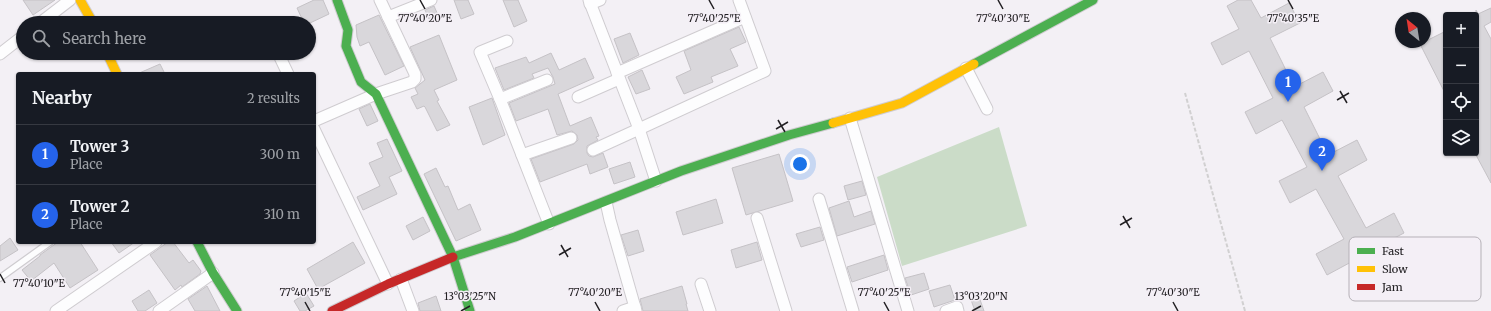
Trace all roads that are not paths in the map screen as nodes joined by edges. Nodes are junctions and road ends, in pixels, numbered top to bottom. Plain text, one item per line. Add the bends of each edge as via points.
1 (70, 0) edge
2 (80, 0) edge
3 (337, 0) edge
4 (380, 0) edge
5 (431, 0) edge
6 (739, 0) edge
7 (1093, 0) edge
8 (593, 1) edge
9 (49, 16) edge
10 (89, 16) edge
11 (388, 17) junction
12 (745, 17) junction
13 (16, 40) edge
14 (507, 41) dead end
15 (1, 50) edge
16 (110, 60) edge
17 (281, 60) edge
18 (966, 68) junction
19 (116, 72) edge
20 (287, 72) edge
21 (618, 76) junction
22 (547, 80) dead end
23 (376, 94) junction
24 (578, 97) dead end
25 (500, 99) junction
26 (987, 110) dead end
27 (850, 118) junction
28 (316, 120) edge
29 (639, 129) junction
30 (316, 133) edge
31 (571, 138) dead end
32 (593, 150) dead end
33 (522, 155) junction
34 (656, 182) junction
35 (819, 199) dead end
36 (606, 202) junction
37 (757, 218) dead end
38 (549, 224) junction
39 (47, 244) edge
40 (153, 244) edge
41 (198, 244) edge
42 (453, 257) junction
43 (213, 273) junction
44 (0, 278) edge
45 (401, 279) junction
46 (388, 284) junction
47 (701, 284) dead end
48 (349, 308) edge
49 (635, 309) edge
50 (56, 311) edge
51 (159, 311) edge
52 (237, 311) edge
53 (332, 311) edge
54 (413, 311) edge
55 (470, 311) edge
56 (623, 311) edge
57 (710, 311) edge
58 (786, 311) edge
59 (852, 311) edge
60 (908, 311) edge
61 (946, 311) edge
62 (958, 311) edge

1 - 9 street
2 - 10 street
3 - 23 street via 348,30 346,46 361,82
4 - 11 street
5 - 11 street
6 - 12 street
7 - 18 street
8 - 21 street
11 - 23 street via 415,79
12 - 21 street
12 - 29 street via 765,70
13 - 15 street
14 - 25 street via 480,52
16 - 19 street
17 - 20 street
18 - 26 street
18 - 27 street via 902,103
21 - 24 street
21 - 29 street
22 - 25 street
23 - 28 street
23 - 42 street
25 - 33 street
27 - 34 street via 789,135 681,171
27 - 60 street
29 - 32 street
29 - 34 street
30 - 46 street
31 - 33 street
33 - 38 street
34 - 36 street
35 - 59 street
36 - 38 street
36 - 49 street
37 - 58 street
38 - 42 street
39 - 44 lane
40 - 50 street
41 - 43 street
42 - 45 street
42 - 55 street
43 - 51 street
43 - 52 street
45 - 46 street
45 - 54 street
46 - 48 street
47 - 57 street
48 - 53 street
49 - 56 street
61 - 62 street via 957,307

